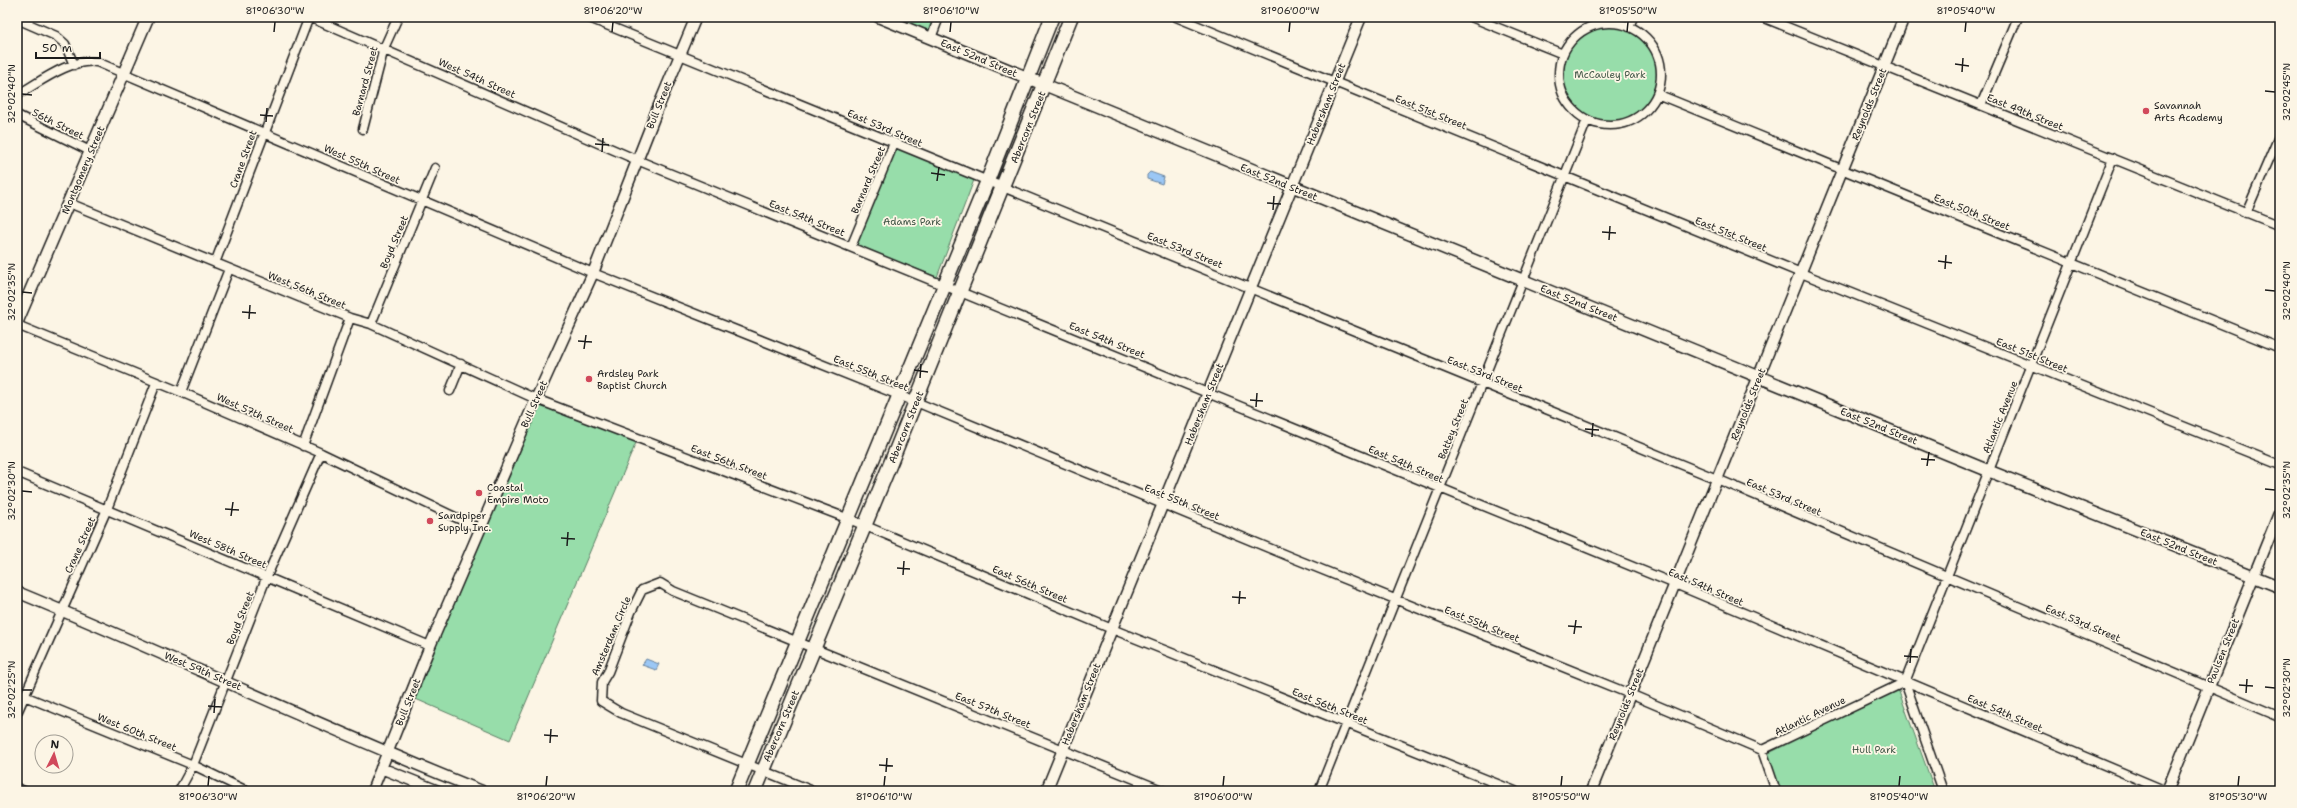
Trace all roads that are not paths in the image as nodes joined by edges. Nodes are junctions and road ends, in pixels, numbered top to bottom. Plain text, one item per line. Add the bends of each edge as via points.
1 (148, 17) edge
2 (309, 17) edge
3 (398, 17) edge
4 (587, 17) edge
5 (696, 17) edge
6 (879, 17) edge
7 (939, 17) edge
8 (1052, 17) edge
9 (1071, 17) edge
10 (1177, 17) edge
11 (1361, 17) edge
12 (1471, 17) edge
13 (1633, 17) edge
14 (1762, 17) edge
15 (1904, 17) edge
16 (2018, 17) edge
17 (17, 19) edge
18 (1629, 27) junction
19 (932, 38) junction
20 (384, 48) junction
21 (680, 54) junction
22 (1562, 54) junction
23 (74, 64) junction
24 (1884, 67) junction
25 (124, 74) junction
26 (1028, 79) junction
27 (1334, 83) junction
28 (1044, 86) junction
29 (1657, 94) junction
30 (17, 95) edge
31 (1981, 105) junction
32 (17, 115) edge
33 (1587, 120) junction
34 (363, 129) dead end
35 (264, 132) junction
36 (2280, 134) edge
37 (894, 143) junction
38 (90, 152) junction
39 (2113, 158) junction
40 (637, 160) junction
41 (435, 168) dead end
42 (1842, 170) junction
43 (1564, 177) junction
44 (987, 182) junction
45 (1292, 187) junction
46 (1003, 189) junction
47 (422, 201) junction
48 (69, 202) junction
49 (2246, 213) junction
50 (2280, 226) edge
51 (851, 247) junction
52 (215, 263) junction
53 (2072, 264) junction
54 (229, 270) junction
55 (593, 273) junction
56 (1801, 273) junction
57 (1523, 280) junction
58 (944, 285) junction
59 (1251, 287) junction
60 (959, 291) junction
61 (350, 318) junction
62 (17, 324) edge
63 (371, 324) junction
64 (2280, 348) edge
65 (461, 364) junction
66 (2031, 366) junction
67 (1759, 377) junction
68 (156, 383) junction
69 (1482, 383) junction
70 (450, 391) dead end
71 (181, 392) junction
72 (1209, 392) junction
73 (900, 395) junction
74 (536, 398) junction
75 (916, 402) junction
76 (303, 446) junction
77 (321, 453) junction
78 (2280, 466) edge
79 (1989, 471) junction
80 (17, 472) edge
81 (1717, 479) junction
82 (1440, 488) junction
83 (1163, 505) junction
84 (106, 509) junction
85 (2280, 511) edge
86 (849, 519) junction
87 (865, 526) junction
88 (480, 529) junction
89 (267, 576) junction
90 (2254, 576) junction
91 (1946, 577) junction
92 (1675, 584) junction
93 (2280, 587) edge
94 (17, 592) edge
95 (1395, 600) junction
96 (61, 610) junction
97 (1112, 629) junction
98 (798, 642) junction
99 (430, 646) junction
100 (814, 648) junction
101 (226, 681) junction
102 (1905, 682) junction
103 (2209, 687) junction
104 (1630, 694) junction
105 (20, 695) edge
106 (17, 713) edge
107 (2280, 716) edge
108 (1346, 724) junction
109 (1063, 750) junction
110 (1762, 750) junction
111 (387, 753) junction
112 (746, 764) junction
113 (193, 765) junction
114 (381, 768) junction
115 (762, 770) junction
116 (17, 788) edge
117 (24, 791) edge
118 (179, 791) edge
119 (247, 791) edge
120 (372, 791) edge
121 (438, 791) edge
122 (482, 791) edge
123 (736, 791) edge
124 (754, 791) edge
125 (813, 791) edge
126 (1046, 791) edge
127 (1164, 791) edge
128 (1319, 791) edge
129 (1515, 791) edge
130 (1591, 791) edge
131 (1776, 791) edge
132 (1943, 791) edge
133 (2166, 791) edge

1 - 25 main road, Montgomery Street
2 - 20 street, West 54th Street
2 - 35 street, Crane Street
3 - 20 street, Barnard Street
4 - 21 street, East 53rd Street
5 - 21 street, Bull Street
6 - 19 main road, East 52nd Street
7 - 19 street
8 - 26 main road, Abercorn Street
9 - 28 main road, Abercorn Street
10 - 27 street, East 51st Street
11 - 27 street, Habersham Street
12 - 22 street
13 - 18 street
14 - 24 street, East 49th Street
15 - 24 street, Reynolds Street
16 - 31 street
17 - 23 street via 56,36 65,44
18 - 22 street via 1604,23 1591,26 1574,37
18 - 29 street via 1640,33 1656,53 1661,80
19 - 26 main road, East 52nd Street
20 - 34 street, Barnard Street
20 - 40 street, West 54th Street
21 - 37 street, East 53rd Street
21 - 40 street, Bull Street
22 - 33 street via 1558,77 1561,91 1575,112
23 - 25 street, West 55th Street via 97,62
23 - 30 street
24 - 31 street, East 49th Street
24 - 42 street, Reynolds Street
25 - 35 street, West 55th Street
25 - 38 main road, Montgomery Street
26 - 28 main road, East 52nd Street
26 - 44 main road, Abercorn Street
27 - 43 street, East 51st Street
27 - 45 street, Habersham Street
28 - 45 main road, East 52nd Street
28 - 46 main road, Abercorn Street
29 - 33 street via 1649,107 1626,123 1600,124
29 - 42 street, East 50th Street
31 - 39 street, East 49th Street
32 - 38 street, 56th Street
33 - 43 street, Battey Street
35 - 47 street, West 55th Street
35 - 52 street, Crane Street
36 - 49 street
37 - 44 street, East 53rd Street
37 - 51 street, Barnard Street
38 - 48 main road, Montgomery Street
39 - 49 street, East 49th Street
39 - 53 street, Atlantic Avenue
40 - 51 street, East 54th Street
40 - 55 street, Bull Street
41 - 47 street, Boyd Street
42 - 53 street, East 50th Street
42 - 56 street, Reynolds Street
43 - 56 street, East 51st Street
43 - 57 street, Battey Street
44 - 46 street, East 53rd Street
44 - 58 main road, Abercorn Street
45 - 57 main road, East 52nd Street
45 - 59 street, Habersham Street
46 - 59 street, East 53rd Street
46 - 60 main road, Abercorn Street
47 - 55 street, West 55th Street
47 - 63 street, Boyd Street
48 - 52 street, West 56th Street
48 - 62 main road, Montgomery Street
49 - 50 street, East 49th Street
51 - 58 street, East 54th Street
52 - 54 street, West 56th Street
53 - 64 street, East 50th Street
53 - 66 street, Atlantic Avenue
54 - 61 street, West 56th Street
54 - 71 street
55 - 73 street, East 55th Street
55 - 74 street, Bull Street
56 - 66 street, East 51st Street
56 - 67 street, Reynolds Street
57 - 67 main road, East 52nd Street
57 - 69 street, Battey Street
58 - 60 street, East 54th Street
58 - 73 main road, Abercorn Street
59 - 69 street, East 53rd Street
59 - 72 street, Habersham Street
60 - 72 street, East 54th Street
60 - 75 main road, Abercorn Street
61 - 63 street, West 56th Street
61 - 76 street
62 - 68 street, West 57th Street
63 - 65 street, West 56th Street
65 - 70 street
65 - 74 street, West 56th Street
66 - 78 street, East 51st Street
66 - 79 street, Atlantic Avenue
67 - 79 main road, East 52nd Street
67 - 81 street, Reynolds Street
68 - 71 street, West 57th Street
68 - 84 street, Crane Street
69 - 81 street, East 53rd Street
69 - 82 street, Battey Street
71 - 76 street, West 57th Street
72 - 82 street, East 54th Street
72 - 83 street, Habersham Street
73 - 75 street, East 55th Street
73 - 86 main road, Abercorn Street
74 - 86 street, East 56th Street
74 - 88 street, Bull Street
75 - 83 street, East 55th Street
75 - 87 main road, Abercorn Street
76 - 77 street, West 57th Street
77 - 88 street, West 57th Street
77 - 89 street, Boyd Street
79 - 90 main road, East 52nd Street
79 - 91 street, Atlantic Avenue
80 - 84 street, West 58th Street
81 - 91 street, East 53rd Street
81 - 92 street, Reynolds Street
82 - 92 street, East 54th Street
82 - 95 street, Battey Street
83 - 95 street, East 55th Street
83 - 97 street, Habersham Street
84 - 89 street, West 58th Street
84 - 96 street, Crane Street
85 - 90 street, Paulsen Street
86 - 87 street, East 56th Street
86 - 98 main road, Abercorn Street
87 - 97 street, East 56th Street
87 - 100 main road, Abercorn Street
88 - 99 street, Bull Street
89 - 99 street, West 58th Street
89 - 101 street, Boyd Street
90 - 93 main road, East 52nd Street
90 - 103 street, Paulsen Street
91 - 102 street, Atlantic Avenue
91 - 103 street, East 53rd Street
92 - 102 street, East 54th Street
92 - 104 street, Reynolds Street
94 - 96 street, West 59th Street
95 - 104 street, East 55th Street
95 - 108 street, Battey Street
96 - 101 street, West 59th Street
96 - 105 street, Crane Street
97 - 108 street, East 56th Street
97 - 109 street, Habersham Street
98 - 100 street, Amsterdam Circle
98 - 112 main road, Abercorn Street
98 - 112 street, Amsterdam Circle via 660,583 642,590 631,612 602,682 601,702 621,713
99 - 111 street, Bull Street
100 - 109 street, East 57th Street
100 - 115 main road, Abercorn Street
101 - 111 street, West 59th Street
101 - 113 street, Boyd Street
102 - 110 street, Atlantic Avenue
102 - 132 street
102 - 133 street, East 54th Street
103 - 107 street, East 53rd Street
103 - 133 street, Paulsen Street
104 - 110 street, East 55th Street
104 - 130 street, Reynolds Street
105 - 106 street, Crane Street
105 - 113 street, West 60th Street
108 - 128 street, Battey Street
108 - 129 street, East 56th Street
109 - 126 street, Habersham Street
109 - 127 street, East 57th Street
110 - 131 street
111 - 114 street, Bull Street
111 - 122 street, West 59th Street
112 - 115 street, Amsterdam Circle
112 - 123 main road, Abercorn Street
113 - 118 street, Boyd Street
113 - 119 street, West 60th Street
114 - 120 street, Bull Street
114 - 121 street
115 - 124 main road, Abercorn Street
115 - 125 street, Amsterdam Circle
116 - 117 street

